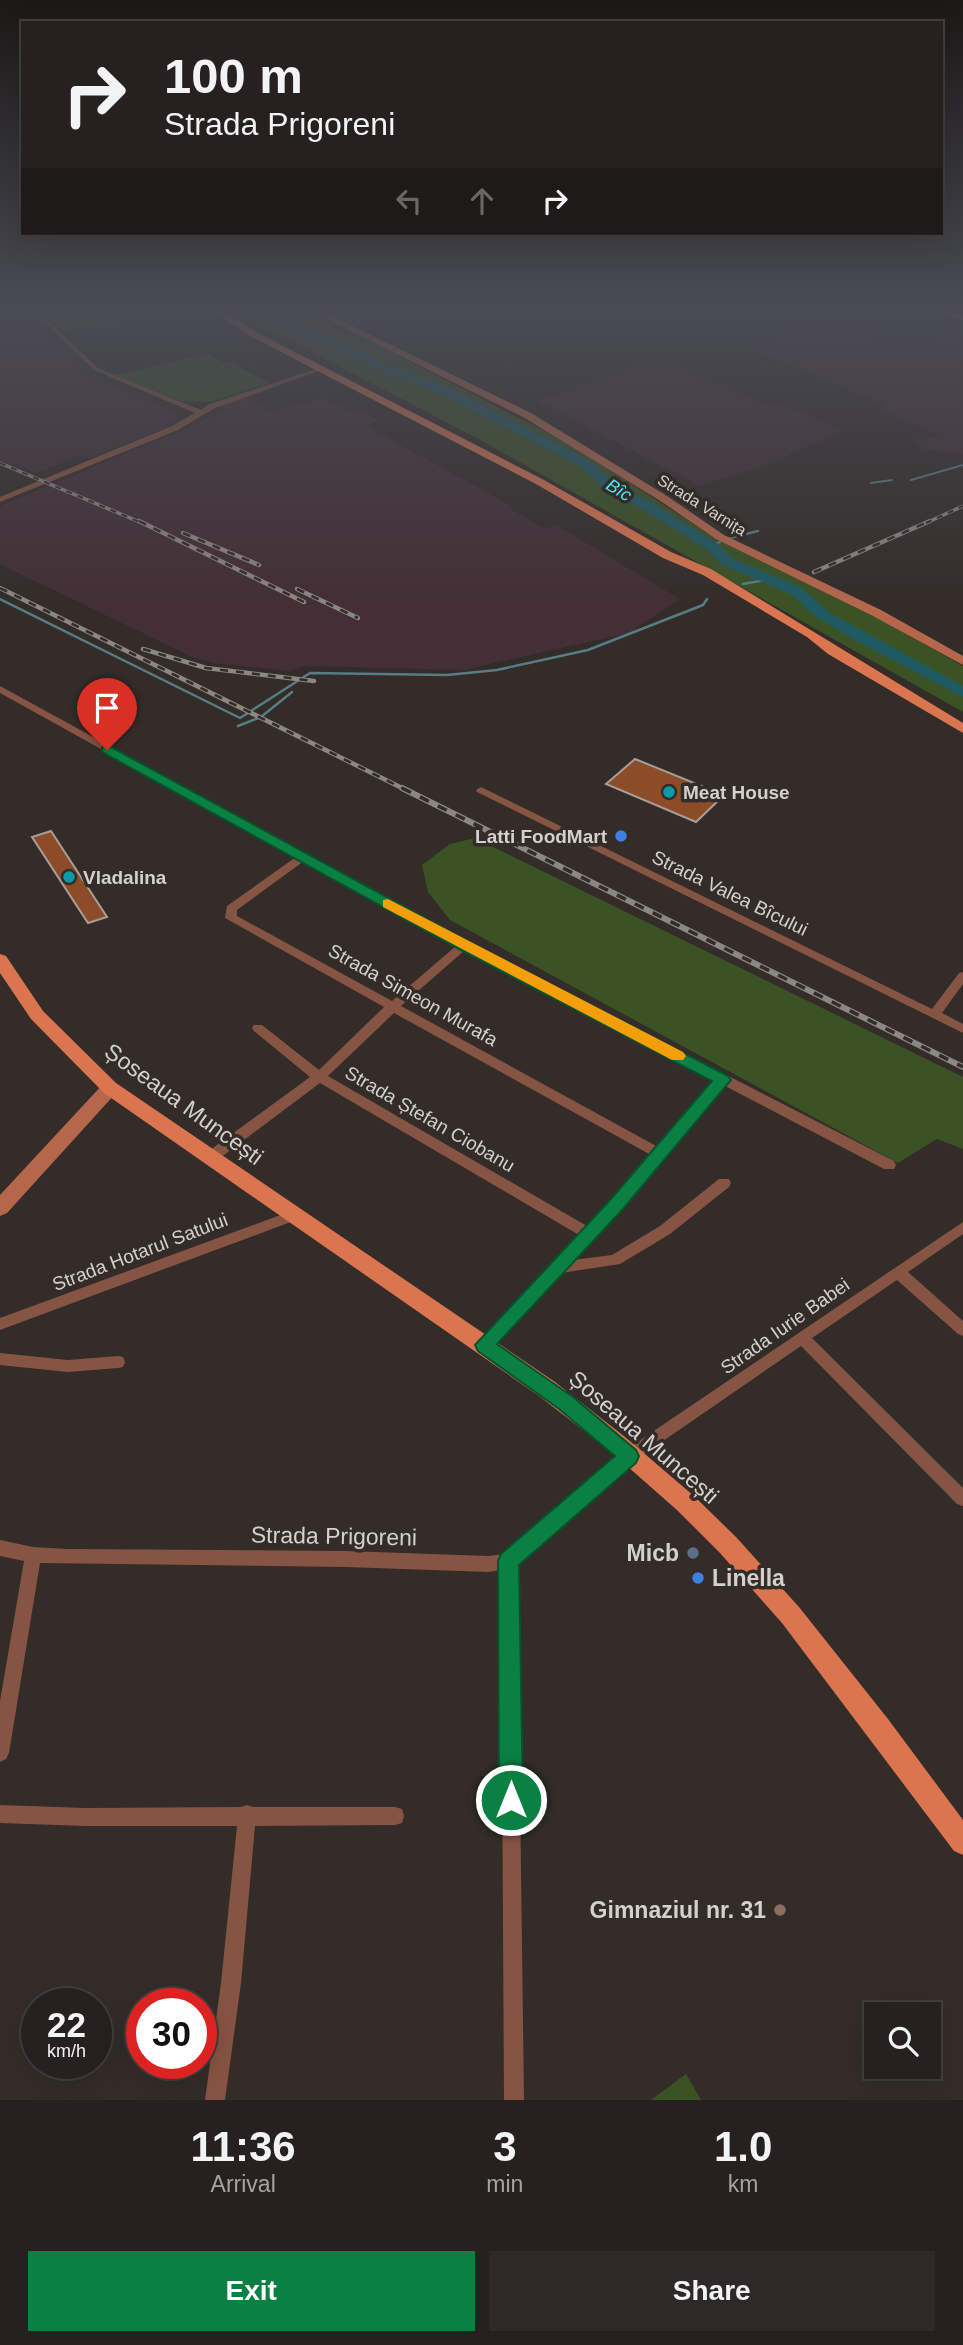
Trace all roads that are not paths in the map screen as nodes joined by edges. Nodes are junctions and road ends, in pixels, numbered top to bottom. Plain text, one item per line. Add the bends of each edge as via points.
1 (193, 409) edge
2 (208, 409) edge
3 (399, 409) edge
4 (515, 409) edge
5 (200, 412) junction
6 (0, 500) edge
7 (667, 555) junction
8 (707, 572) junction
9 (692, 577) junction
10 (788, 620) junction
11 (775, 625) junction
12 (833, 651) junction
13 (963, 661) edge
14 (0, 690) edge
15 (963, 729) edge
16 (481, 790) dead end
17 (301, 858) junction
18 (464, 945) junction
19 (0, 960) edge
20 (963, 976) edge
21 (392, 1007) junction
22 (934, 1014) junction
23 (258, 1028) dead end
24 (963, 1029) edge
25 (319, 1077) junction
26 (723, 1080) junction
27 (110, 1088) junction
28 (661, 1154) junction
29 (211, 1157) junction
30 (889, 1165) dead end
31 (724, 1183) dead end
32 (0, 1208) edge
33 (294, 1215) junction
34 (963, 1227) edge
35 (589, 1234) junction
36 (556, 1268) junction
37 (899, 1273) junction
38 (0, 1324) edge
39 (963, 1330) edge
40 (802, 1338) junction
41 (484, 1345) junction
42 (0, 1359) edge
43 (118, 1362) dead end
44 (629, 1456) junction
45 (963, 1499) edge
46 (0, 1548) edge
47 (33, 1555) junction
48 (509, 1561) junction
49 (0, 1753) edge
50 (0, 1814) edge
51 (247, 1814) junction
52 (395, 1816) dead end
53 (963, 1842) edge
54 (215, 2100) edge
55 (514, 2100) edge

1 - 5 street
2 - 5 street
3 - 7 main road
4 - 13 street, Strada Varnița via 720,537 877,613
5 - 6 street via 175,428
7 - 8 main road
7 - 9 main road
8 - 9 main road
8 - 10 main road
9 - 11 main road
10 - 11 main road
10 - 12 main road
11 - 12 main road
12 - 15 main road
14 - 17 street
16 - 22 street, Strada Valea Bîcului
17 - 18 street
17 - 21 street, Strada Simeon Murafa via 231,909 231,918
18 - 21 street
18 - 26 street
19 - 27 main road, Șoseaua Muncești via 37,1015
20 - 22 street
21 - 25 street
21 - 28 street, Strada Simeon Murafa
22 - 24 street, Strada Valea Bîcului
23 - 25 street, Strada Ștefan Ciobanu
25 - 29 street
25 - 35 street, Strada Ștefan Ciobanu
26 - 28 street
26 - 30 street
27 - 29 main road, Șoseaua Muncești
27 - 32 street
28 - 35 street
29 - 33 main road, Șoseaua Muncești
31 - 36 street via 665,1230 615,1260
33 - 38 street, Strada Hotarul Satului
33 - 41 main road, Șoseaua Muncești
34 - 37 street, Strada Iurie Babei
35 - 36 street
36 - 41 street
37 - 39 street
37 - 40 street, Strada Iurie Babei
40 - 44 street, Strada Iurie Babei
40 - 45 street
41 - 44 main road, Șoseaua Muncești via 566,1403
42 - 43 street via 68,1366
44 - 48 street
44 - 53 main road, Șoseaua Muncești via 752,1571
46 - 47 street, Strada Prigoreni
47 - 48 street, Strada Prigoreni
47 - 49 street
48 - 55 street
50 - 51 street
51 - 52 street
51 - 54 street

